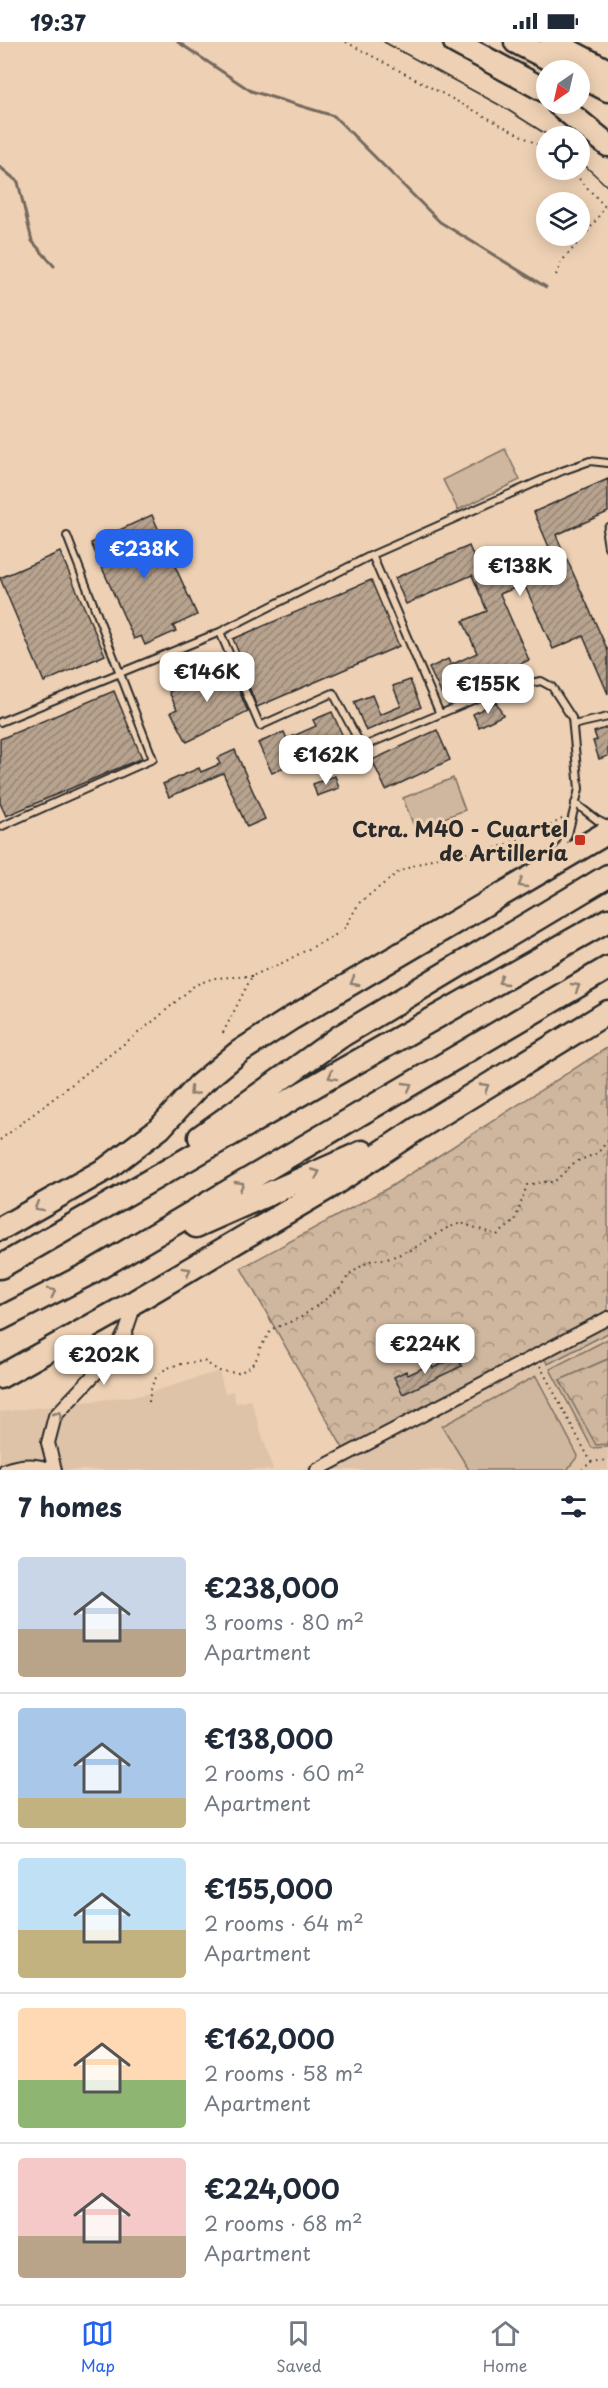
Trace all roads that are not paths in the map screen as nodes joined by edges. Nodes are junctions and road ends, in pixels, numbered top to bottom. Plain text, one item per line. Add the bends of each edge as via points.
1 (455, 42) edge
2 (516, 42) edge
3 (552, 42) edge
4 (551, 60) edge
5 (608, 71) edge
6 (590, 81) edge
7 (536, 86) edge
8 (608, 90) edge
9 (570, 114) edge
10 (586, 114) edge
11 (608, 128) edge
12 (608, 145) edge
13 (608, 463) edge
14 (608, 527) edge
15 (67, 536) dead end
16 (608, 547) edge
17 (372, 555) junction
18 (219, 632) junction
19 (120, 673) junction
20 (440, 714) junction
21 (608, 717) edge
22 (0, 722) edge
23 (573, 725) junction
24 (575, 803) junction
25 (608, 825) edge
26 (0, 827) edge
27 (608, 832) edge
28 (553, 866) junction
29 (608, 876) edge
30 (608, 920) edge
31 (608, 968) edge
32 (608, 1012) edge
33 (417, 1128) junction
34 (70, 1226) junction
35 (0, 1229) edge
36 (0, 1267) edge
37 (90, 1273) junction
38 (136, 1301) junction
39 (608, 1318) edge
40 (0, 1319) edge
41 (0, 1377) edge
42 (5, 1470) edge
43 (54, 1470) edge
44 (317, 1470) edge

1 - 7 highway
2 - 4 highway
3 - 5 highway
6 - 8 highway
9 - 12 highway
10 - 11 highway
13 - 17 lane via 590,461 562,471
14 - 16 lane
15 - 19 lane
17 - 18 lane
17 - 20 lane
18 - 19 lane
18 - 20 lane via 260,726 333,693 362,747
19 - 22 lane
19 - 26 lane via 153,759
20 - 23 lane via 499,689 541,681 552,687
21 - 23 lane
23 - 24 lane via 579,789
24 - 25 lane
24 - 28 lane via 568,834
27 - 28 highway
28 -> 35 highway via 239,1052 199,1085 160,1128 106,1169
29 - 34 highway via 341,1036
30 -> 34 highway
37 -> 31 highway
33 -> 32 highway
37 -> 33 highway via 129,1260 211,1218
38 -> 33 highway via 330,1186
34 - 36 highway
40 -> 37 highway
38 - 41 highway
43 -> 38 street via 48,1443 55,1416 112,1356
39 - 44 street
42 - 43 street via 39,1465

